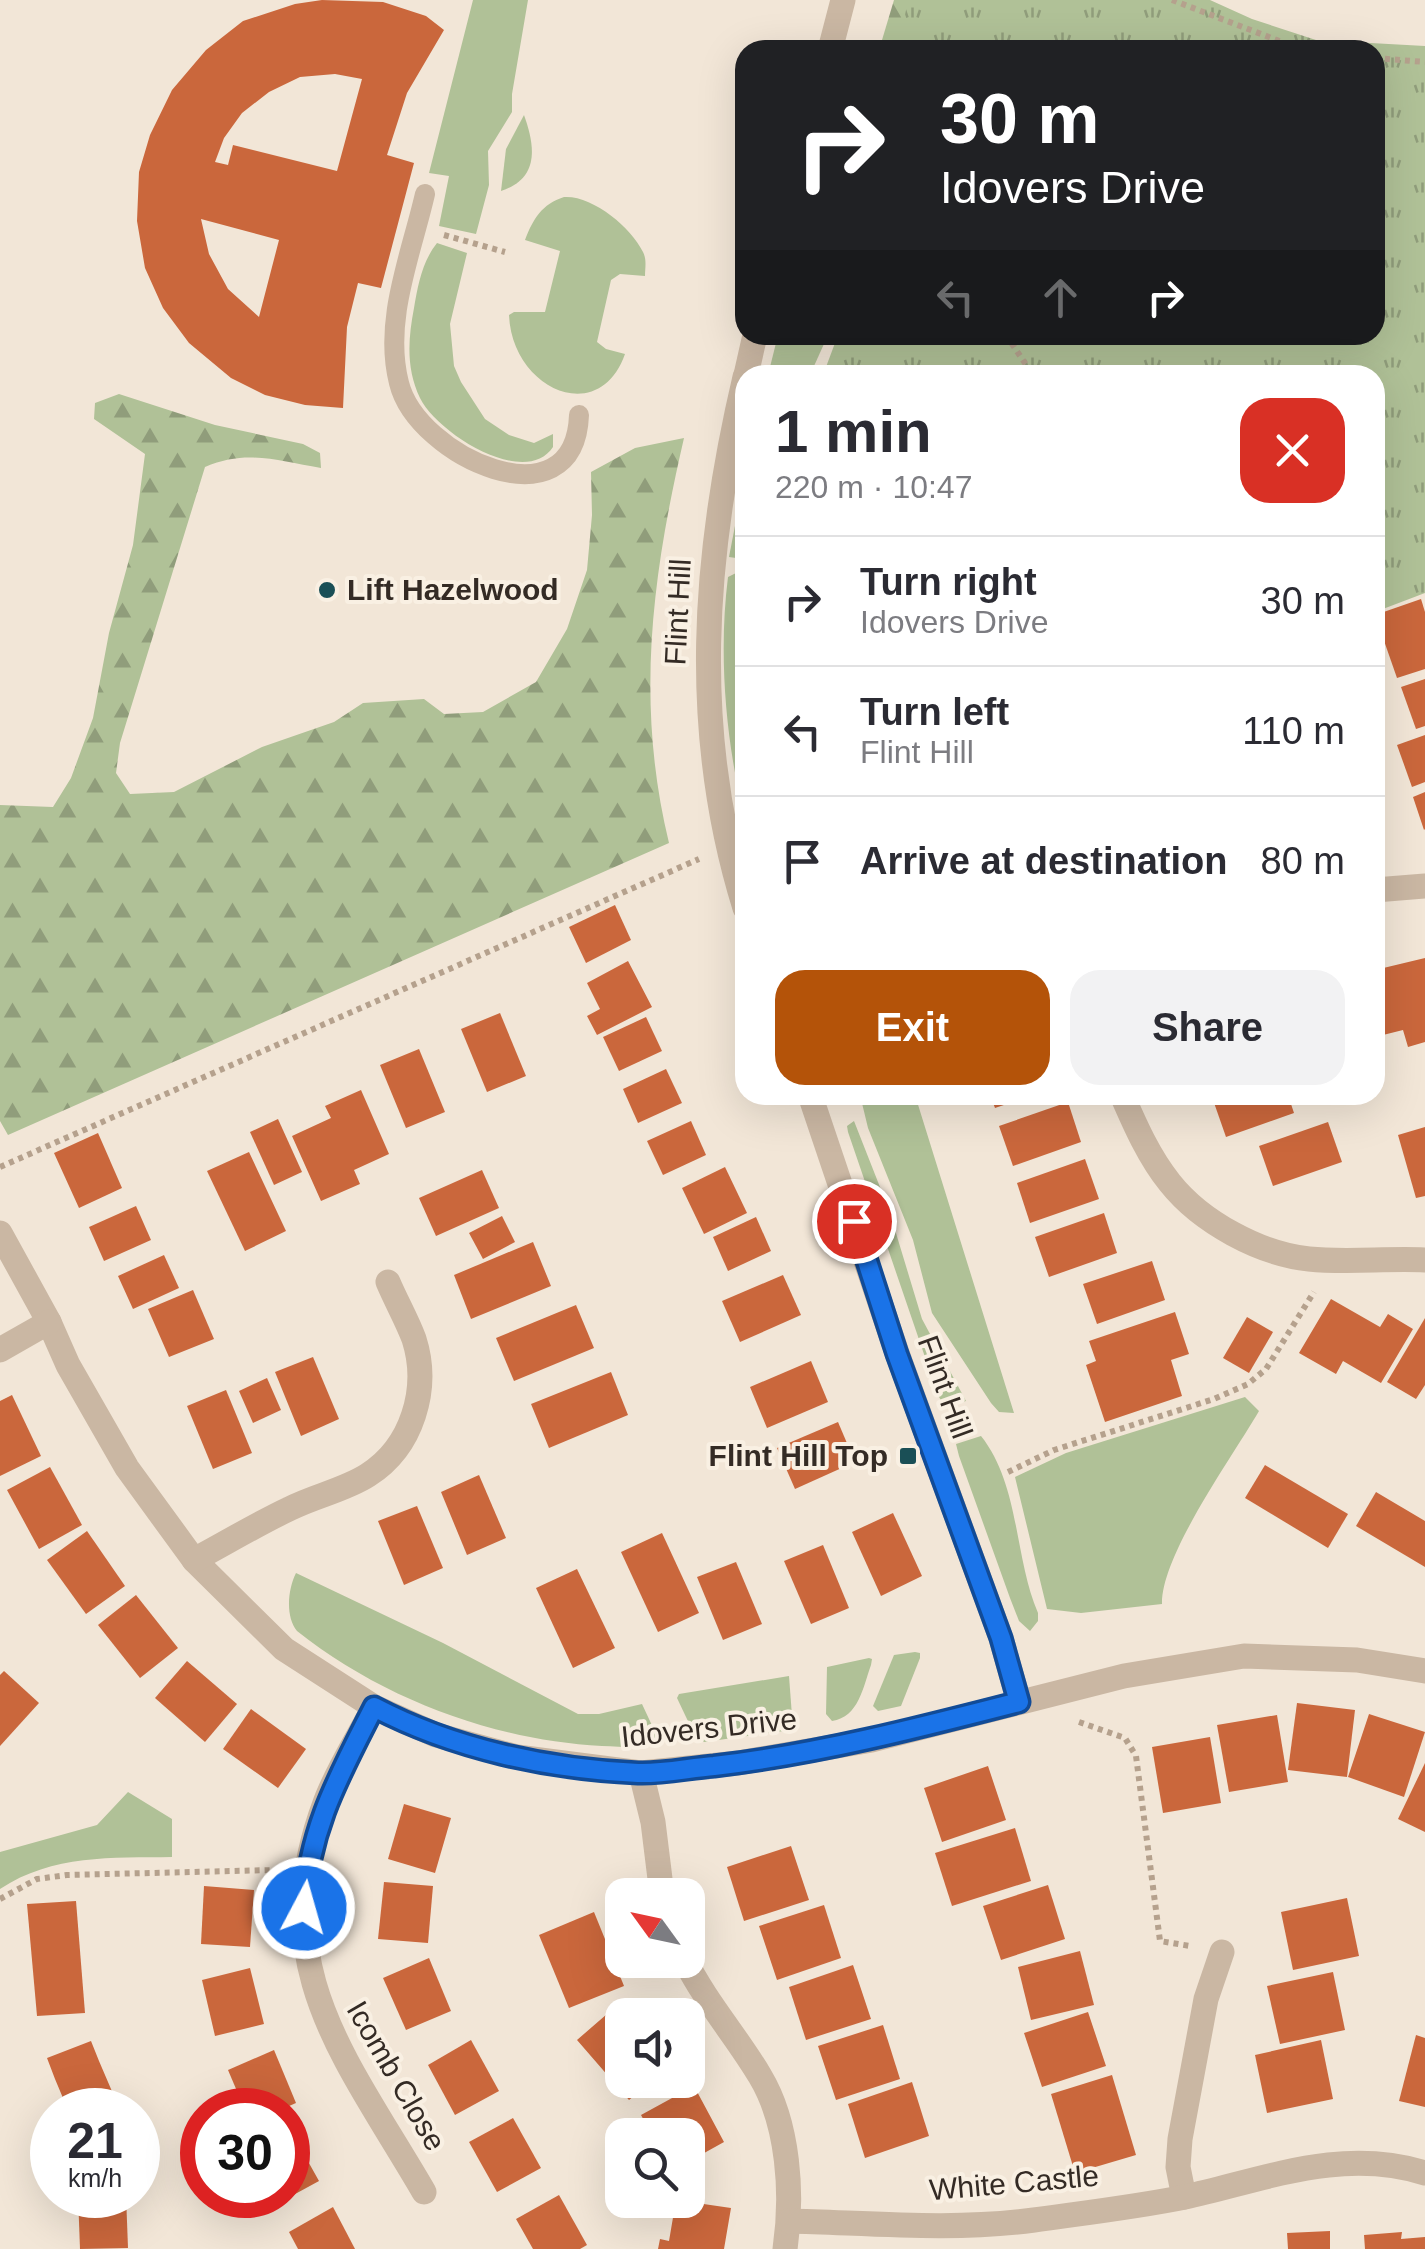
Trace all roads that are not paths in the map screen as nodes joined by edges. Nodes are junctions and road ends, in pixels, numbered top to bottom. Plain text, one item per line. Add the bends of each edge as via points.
1 (836, 2) edge
2 (831, 40) edge
3 (426, 194) dead end
4 (579, 415) dead end
5 (735, 427) edge
6 (735, 876) edge
7 (1425, 886) edge
8 (1385, 889) edge
9 (813, 1105) edge
10 (1127, 1105) edge
11 (0, 1233) edge
12 (1425, 1260) edge
13 (388, 1282) dead end
14 (49, 1322) junction
15 (0, 1350) edge
16 (194, 1560) junction
17 (1425, 1671) edge
18 (1019, 1702) junction
19 (374, 1707) junction
20 (641, 1774) junction
21 (660, 1878) edge
22 (1222, 1952) road end
23 (697, 1978) edge
24 (1425, 2173) edge
25 (424, 2192) dead end
26 (1184, 2197) junction
27 (789, 2221) junction
28 (785, 2249) edge

1 - 2 street
3 - 4 lane via 394,342 400,388 420,425 464,458 524,475 558,462 574,442
5 - 6 street, Flint Hill via 708,608 718,802
7 - 8 street
9 - 18 street, Flint Hill
10 - 12 street via 1172,1186 1260,1246 1308,1260
11 - 14 street, Idovers Drive
13 - 16 street via 414,1340 420,1372 405,1438 364,1478
14 - 15 street
14 - 16 street, Idovers Drive via 128,1468
16 - 19 street, Idovers Drive via 284,1649
17 - 18 street, Idovers Drive via 1358,1660 1244,1656
18 - 20 street, Idovers Drive via 872,1740
19 - 20 street, Idovers Drive via 436,1735 517,1757
19 - 25 street, Icomb Close via 325,1802 306,1869 305,1942 317,2002
20 - 21 street
22 - 26 street via 1206,2000 1180,2140
23 - 27 street via 763,2080 783,2147
24 - 26 street, White Castle via 1393,2163 1337,2162
26 - 27 street, White Castle via 963,2226
27 - 28 street

